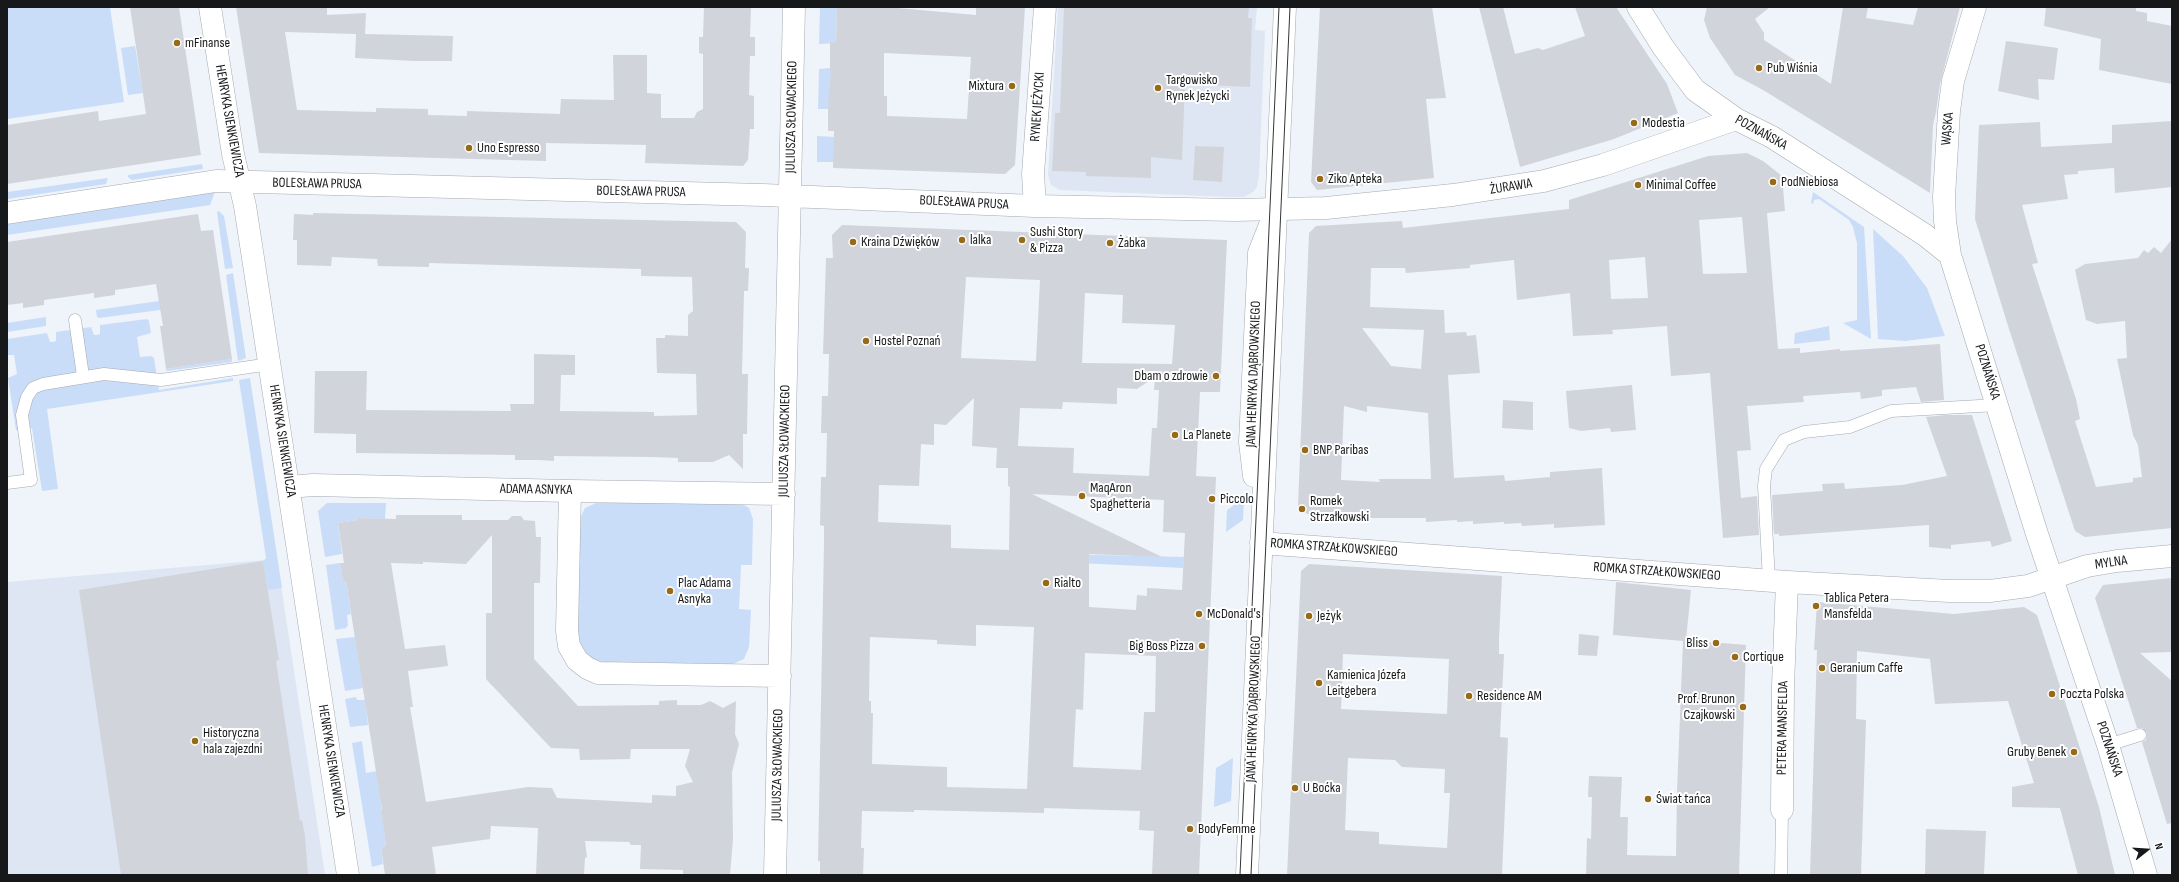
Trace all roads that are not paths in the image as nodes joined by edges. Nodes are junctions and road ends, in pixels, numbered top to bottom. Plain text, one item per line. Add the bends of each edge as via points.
1 (210, 7) edge
2 (794, 7) edge
3 (1045, 7) edge
4 (1285, 7) edge
5 (1290, 7) edge
6 (1299, 7) edge
7 (1638, 7) edge
8 (1975, 7) edge
9 (1736, 119) junction
10 (240, 182) junction
11 (791, 196) junction
12 (1035, 206) junction
13 (1276, 209) junction
14 (7, 213) edge
15 (1950, 255) junction
16 (75, 320) dead end
17 (270, 364) junction
18 (83, 376) junction
19 (1997, 405) junction
20 (7, 483) edge
21 (289, 487) junction
22 (570, 491) junction
23 (784, 494) junction
24 (1261, 542) junction
25 (2172, 556) edge
26 (2051, 578) junction
27 (1778, 581) junction
28 (780, 676) junction
29 (2140, 735) dead end
30 (2108, 745) junction
31 (1782, 810) joint
32 (348, 875) edge
33 (775, 875) edge
34 (1247, 875) edge
35 (1780, 875) edge
36 (2146, 875) edge

1 - 10 street, HENRYKA SIENKIEWICZA
2 - 11 street, JULIUSZA SŁOWACKIEGO
3 - 12 street, RYNEK JEŻYCKI via 1033,174
4 - 13 street, JANA HENRYKA DĄBROWSKIEGO
5 - 13 lane via 1282,167
6 - 13 street, JANA HENRYKA DĄBROWSKIEGO via 1292,183
7 - 9 street, POZNAŃSKA via 1663,47 1696,90
8 - 15 street, WĄSKA via 1953,81 1949,112 1944,197
9 - 13 street, ŻURAWIA via 1603,165 1522,186 1367,204
9 - 15 street, POZNAŃSKA via 1772,137 1818,166 1925,235
10 - 11 street, BOLESŁAWA PRUSA
10 - 14 street, BOLESŁAWA PRUSA via 216,181
10 - 17 street, HENRYKA SIENKIEWICZA
11 - 12 street, BOLESŁAWA PRUSA
11 - 23 street, JULIUSZA SŁOWACKIEGO
12 - 13 street, BOLESŁAWA PRUSA
13 - 24 street, JANA HENRYKA DĄBROWSKIEGO
15 - 19 street, POZNAŃSKA
16 - 18 lane
17 - 18 lane via 161,380 104,374
17 - 21 street, HENRYKA SIENKIEWICZA
18 - 20 lane via 43,384 34,388 27,397 22,415 31,480
19 - 26 street, POZNAŃSKA
19 - 27 lane via 1891,411 1850,427 1804,432 1784,440 1766,469 1764,486
21 - 22 street, ADAMA ASNYKA via 313,485
21 - 32 street, HENRYKA SIENKIEWICZA
22 - 23 street, ADAMA ASNYKA
22 - 28 street via 566,631 569,646 577,660 598,673
23 - 28 street, JULIUSZA SŁOWACKIEGO
24 - 27 street, ROMKA STRZAŁKOWSKIEGO
24 - 34 street, JANA HENRYKA DĄBROWSKIEGO
25 - 26 street, MYLNA via 2087,566
26 - 27 street, ROMKA STRZAŁKOWSKIEGO via 2028,586 1990,591
26 - 30 street, POZNAŃSKA
27 - 31 street, PETERA MANSFELDA via 1783,693
28 - 33 street, JULIUSZA SŁOWACKIEGO
29 - 30 lane
30 - 36 street, POZNAŃSKA
31 - 35 lane, PETERA MANSFELDA

